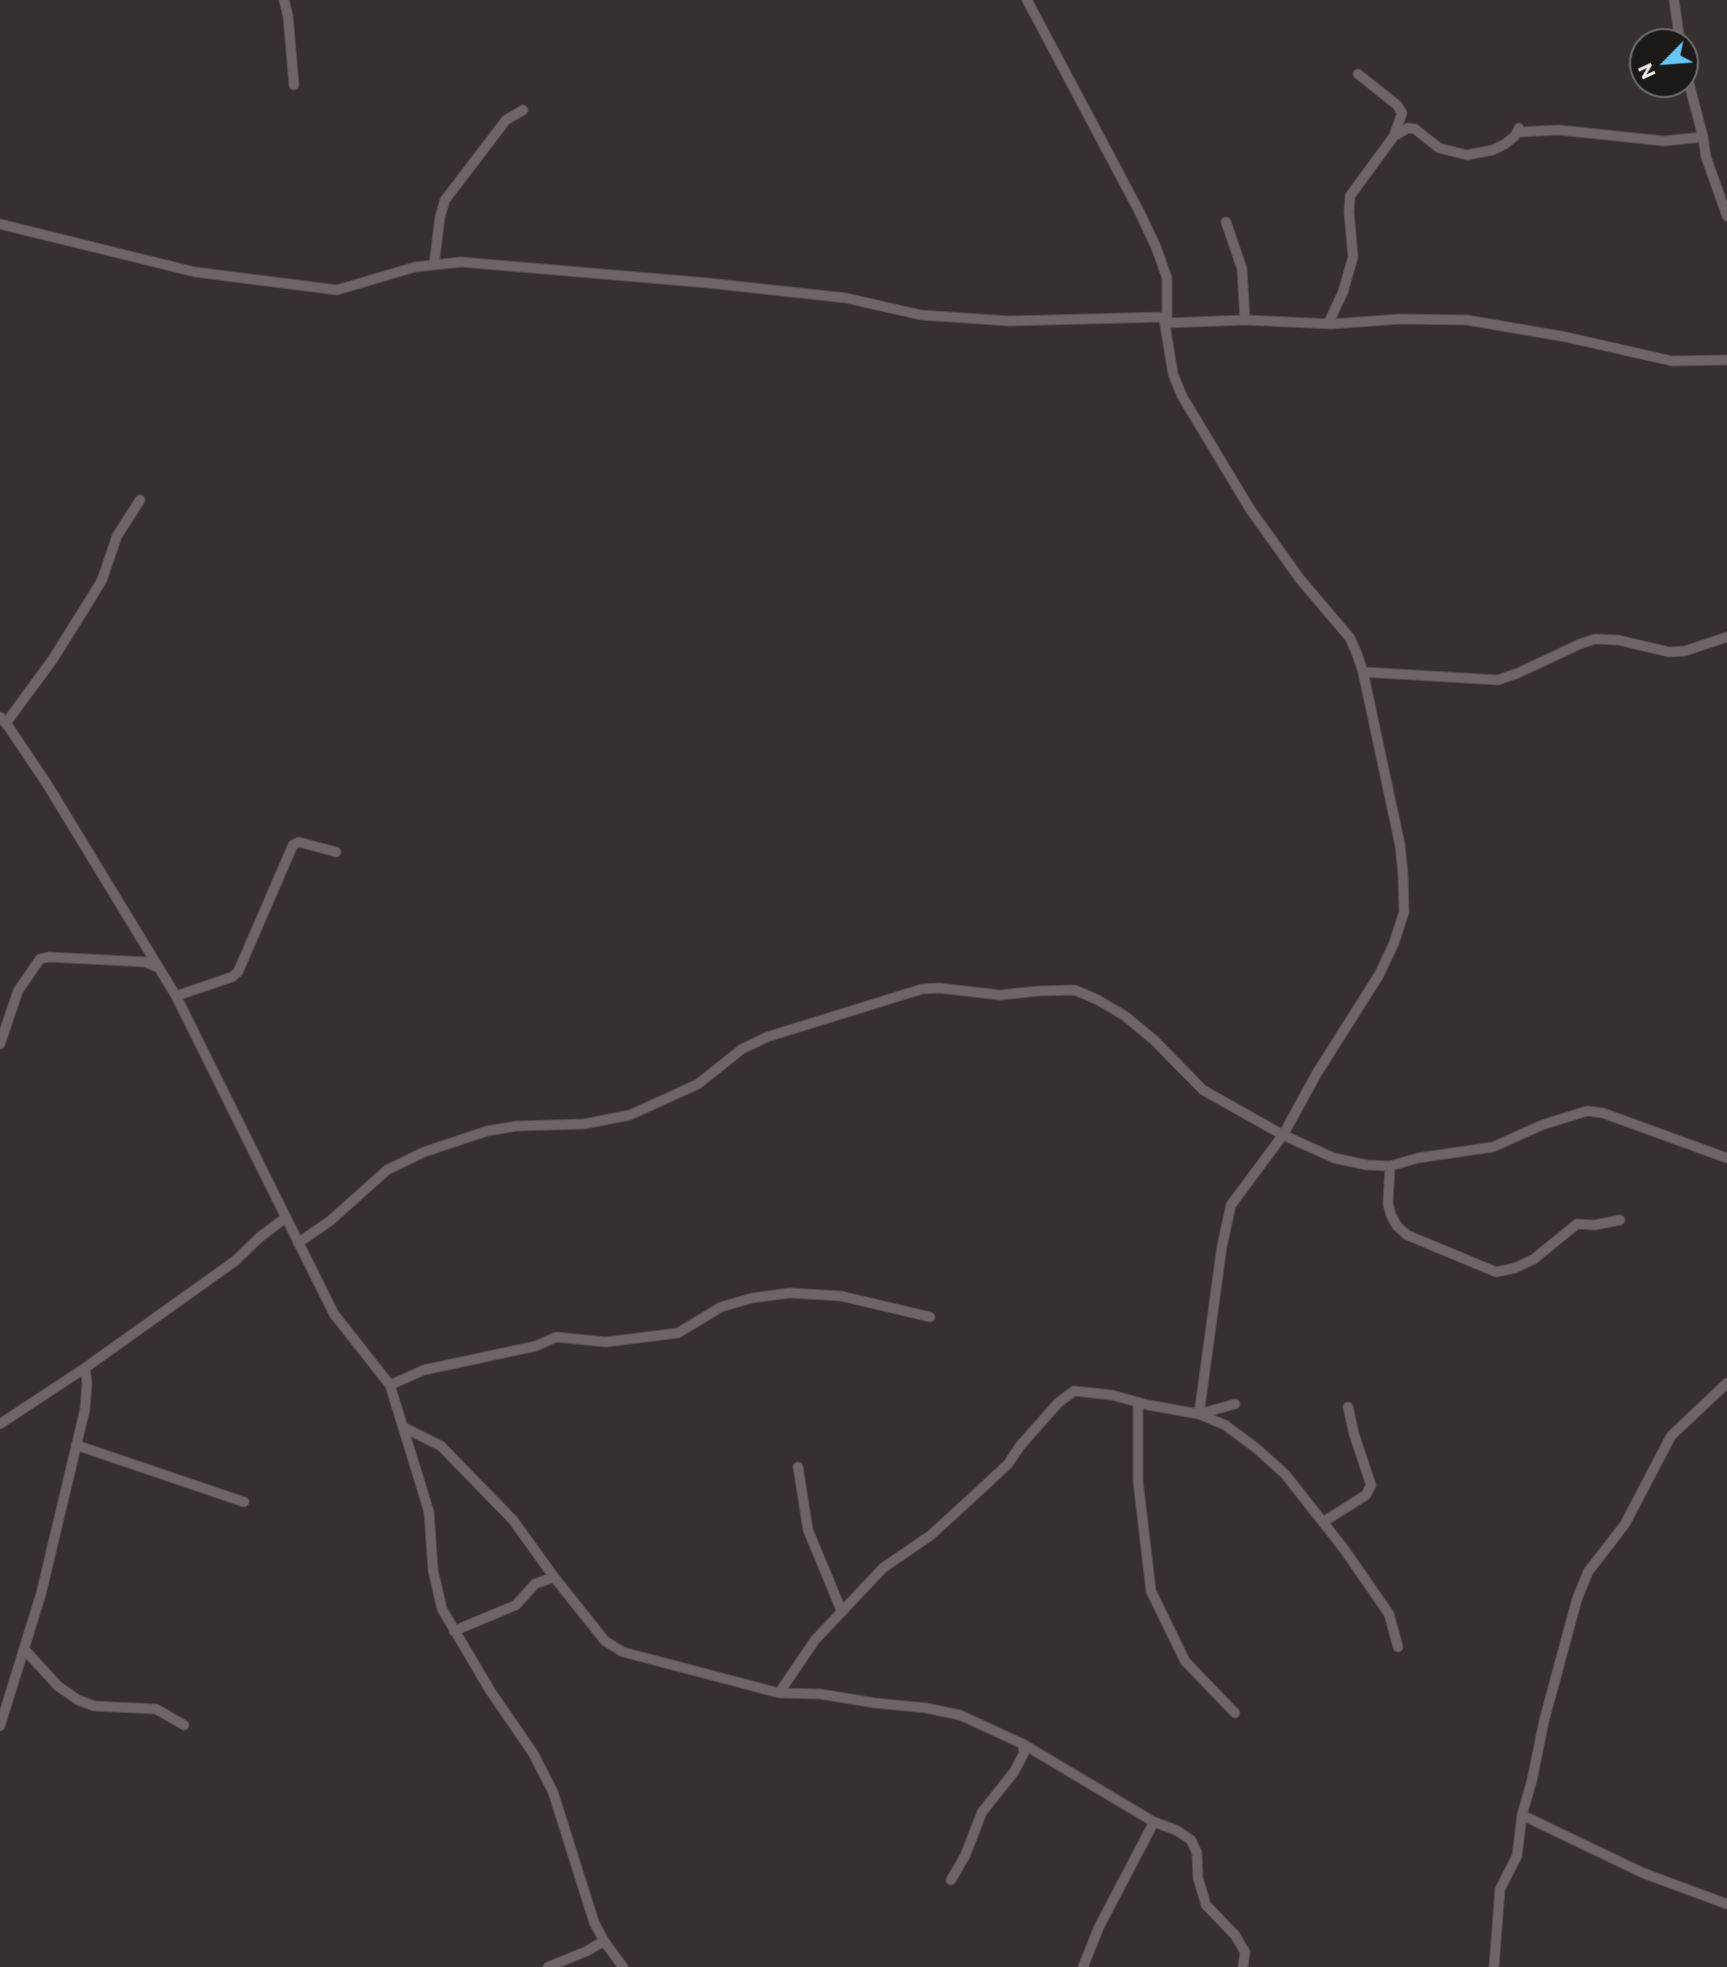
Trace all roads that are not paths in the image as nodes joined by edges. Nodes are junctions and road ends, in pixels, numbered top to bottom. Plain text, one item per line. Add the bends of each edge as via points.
1 (284, 0) edge
2 (1027, 0) edge
3 (1674, 0) edge
4 (1678, 28) edge
5 (1358, 74) dead end
6 (295, 85) dead end
7 (1693, 98) edge
8 (523, 110) dead end
9 (1394, 136) junction
10 (1703, 137) junction
11 (1727, 216) edge
12 (1226, 222) dead end
13 (0, 224) edge
14 (434, 265) junction
15 (1166, 320) junction
16 (1245, 320) junction
17 (1328, 324) junction
18 (1727, 360) edge
19 (140, 500) dead end
20 (1727, 637) edge
21 (1363, 672) junction
22 (3, 720) edge
23 (335, 852) dead end
24 (157, 967) junction
25 (176, 996) junction
26 (0, 1044) edge
27 (1283, 1135) junction
28 (1727, 1158) edge
29 (1390, 1166) junction
30 (285, 1219) junction
31 (1620, 1220) dead end
32 (298, 1243) junction
33 (930, 1317) dead end
34 (85, 1368) junction
35 (1727, 1383) edge
36 (390, 1385) junction
37 (1138, 1402) junction
38 (1235, 1404) dead end
39 (1348, 1407) dead end
40 (1199, 1414) junction
41 (0, 1424) edge
42 (403, 1427) junction
43 (76, 1445) junction
44 (798, 1467) dead end
45 (244, 1502) dead end
46 (1323, 1522) junction
47 (554, 1577) junction
48 (842, 1612) junction
49 (454, 1631) junction
50 (1398, 1647) dead end
51 (24, 1649) junction
52 (779, 1693) junction
53 (1235, 1713) dead end
54 (184, 1725) dead end
55 (0, 1726) edge
56 (1023, 1744) junction
57 (1522, 1815) junction
58 (1154, 1822) junction
59 (951, 1880) dead end
60 (1727, 1904) edge
61 (604, 1941) junction
62 (548, 1967) edge
63 (623, 1967) edge
64 (1083, 1967) edge
65 (1243, 1967) edge
66 (1494, 1967) edge

1 - 6 street
2 - 15 street via 1156,247 1167,278
3 - 4 street
5 - 9 street via 1402,113
7 - 10 street
8 - 14 street via 506,120 445,200
9 - 10 street via 1415,129 1439,148 1466,155 1506,144 1519,128 1520,132 1559,130 1664,141
9 - 17 street via 1350,196 1353,257
10 - 11 street
12 - 16 street via 1242,269
13 - 14 street via 195,272 337,289
14 - 15 street via 461,262 708,283 846,299 921,315 1009,321
15 - 16 street
15 - 21 street via 1173,374 1182,396 1250,509 1350,638
16 - 17 street
17 - 18 street via 1467,320 1672,361
19 - 22 street via 117,536 102,580 88,603 53,659
20 - 21 street via 1669,652 1595,639 1498,680
21 - 27 street via 1400,845 1404,912 1379,975
22 - 24 street
23 - 25 street via 299,842 293,845 238,972
24 - 25 street
24 - 26 street via 145,962 40,960 18,991
25 - 30 street
27 - 29 street via 1334,1158
27 - 32 street via 1203,1090 1125,1016 1075,990 1000,995 922,989 767,1037 742,1049 698,1084 630,1115 584,1124 487,1131 425,1152 387,1170
27 - 40 street via 1231,1205
28 - 29 street via 1587,1111 1493,1147
29 - 31 street via 1391,1216 1406,1235 1496,1272 1534,1259 1577,1224
30 - 32 street
30 - 34 street via 235,1261
32 - 36 street via 334,1314
33 - 36 street via 841,1296 790,1293 721,1307 678,1333 606,1342 556,1338 425,1370
34 - 41 street
34 - 43 street via 85,1409
35 - 57 street via 1671,1436 1625,1524 1588,1572 1556,1676
36 - 42 street
37 - 40 street
37 - 48 street via 1095,1392 1066,1395 1008,1464 931,1535 883,1568
37 - 53 street via 1138,1481 1151,1591 1185,1661
38 - 40 street
39 - 46 street via 1371,1485 1366,1495
40 - 46 street via 1225,1424 1256,1448 1285,1474
42 - 47 street via 441,1446 513,1520
42 - 49 street via 429,1512 433,1570 442,1609
43 - 45 street
43 - 51 street
44 - 48 street via 808,1530
46 - 50 street via 1389,1614
47 - 49 street via 536,1584 516,1605
47 - 52 street via 605,1641 623,1652
48 - 52 street via 815,1640
49 - 61 street via 553,1791
51 - 54 street via 58,1686 78,1700 94,1706 156,1709
51 - 55 street
52 - 56 street via 820,1694 960,1715
56 - 58 street
56 - 59 street via 1014,1772 982,1812
57 - 60 street via 1643,1873
57 - 66 street via 1517,1856 1500,1889
58 - 64 street
58 - 65 street via 1191,1840 1206,1905 1235,1935 1245,1952
61 - 62 street
61 - 63 street

